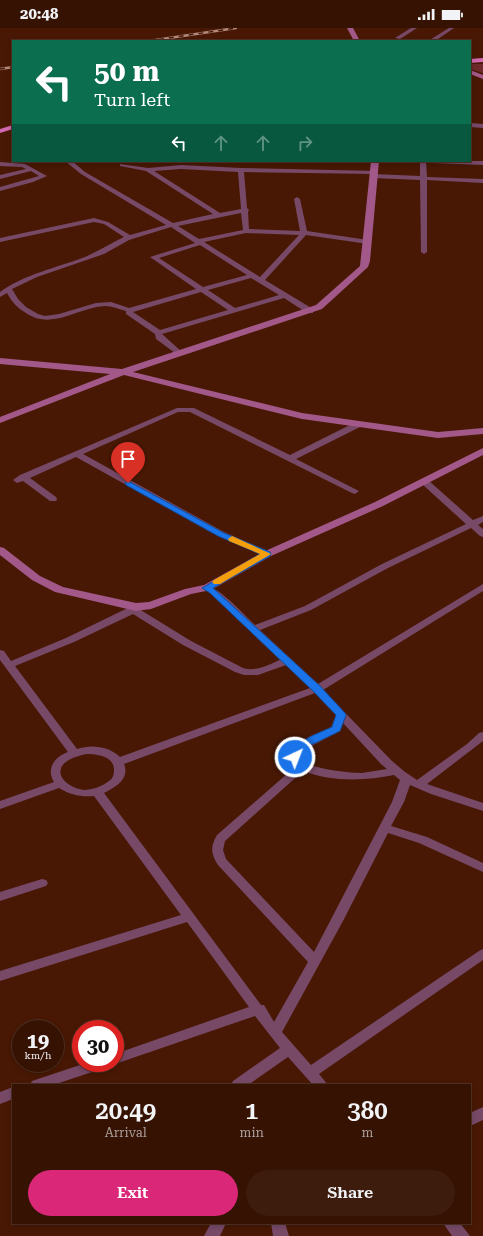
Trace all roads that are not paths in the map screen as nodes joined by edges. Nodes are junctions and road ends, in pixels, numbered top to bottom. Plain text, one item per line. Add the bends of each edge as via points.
1 (350, 28) edge
2 (416, 28) edge
3 (452, 28) edge
4 (398, 38) dead end
5 (356, 40) edge
6 (433, 40) edge
7 (471, 60) edge
8 (483, 60) edge
9 (471, 72) edge
10 (483, 77) edge
11 (471, 125) edge
12 (483, 126) edge
13 (12, 129) edge
14 (0, 132) edge
15 (69, 162) edge
16 (375, 162) edge
17 (423, 162) edge
18 (450, 162) edge
19 (0, 164) edge
20 (483, 164) edge
21 (122, 165) dead end
22 (32, 169) junction
23 (148, 170) junction
24 (241, 170) junction
25 (374, 174) junction
26 (0, 176) edge
27 (424, 178) junction
28 (483, 181) edge
29 (0, 189) edge
30 (297, 199) dead end
31 (246, 210) junction
32 (219, 215) junction
33 (173, 226) junction
34 (246, 231) junction
35 (304, 233) junction
36 (130, 238) junction
37 (0, 240) edge
38 (199, 242) junction
39 (368, 242) junction
40 (424, 252) dead end
41 (253, 276) junction
42 (260, 280) junction
43 (0, 282) edge
44 (10, 287) junction
45 (202, 290) junction
46 (0, 295) edge
47 (285, 295) junction
48 (130, 310) junction
49 (233, 310) junction
50 (310, 311) junction
51 (160, 333) junction
52 (179, 354) junction
53 (0, 361) edge
54 (123, 372) junction
55 (0, 420) edge
56 (359, 424) junction
57 (483, 431) edge
58 (483, 451) edge
59 (76, 454) junction
60 (289, 459) junction
61 (425, 482) junction
62 (355, 491) dead end
63 (53, 499) dead end
64 (483, 519) edge
65 (472, 525) junction
66 (483, 534) edge
67 (0, 550) edge
68 (267, 554) junction
69 (483, 586) edge
70 (207, 588) junction
71 (135, 609) junction
72 (253, 629) junction
73 (0, 653) edge
74 (287, 661) junction
75 (9, 665) junction
76 (317, 688) junction
77 (341, 715) junction
78 (483, 735) edge
79 (74, 753) junction
80 (118, 762) junction
81 (301, 767) junction
82 (395, 771) junction
83 (406, 779) junction
84 (59, 784) junction
85 (419, 784) junction
86 (97, 792) junction
87 (0, 805) edge
88 (483, 807) edge
89 (384, 828) junction
90 (483, 868) edge
91 (42, 883) dead end
92 (0, 897) edge
93 (189, 917) junction
94 (483, 954) edge
95 (315, 961) junction
96 (0, 976) edge
97 (259, 1009) junction
98 (276, 1033) junction
99 (289, 1049) junction
100 (124, 1055) edge
101 (75, 1072) edge
102 (310, 1073) junction
103 (40, 1084) edge
104 (239, 1084) edge
105 (320, 1084) edge
106 (12, 1093) edge
107 (0, 1098) edge
108 (483, 1113) edge
109 (471, 1119) edge
110 (218, 1224) edge
111 (278, 1224) edge
112 (451, 1224) edge
113 (212, 1236) edge
114 (281, 1236) edge
115 (462, 1236) edge

1 - 5 main road
2 - 4 street
3 - 6 street
7 - 8 highway
9 - 10 main road
11 - 12 street
13 - 14 highway
15 - 33 street via 83,173
16 - 25 main road
17 - 27 street
18 - 20 street
19 - 22 street
21 - 23 street
22 - 26 street
22 - 29 street via 44,176
23 - 24 street via 181,167
23 - 32 street
24 - 25 street via 285,169
24 - 31 street
25 - 27 street
25 - 39 main road
27 - 28 street
27 - 40 street
30 - 35 street
31 - 32 street
31 - 34 street
32 - 33 street
33 - 36 street
33 - 38 street
34 - 35 street
34 - 38 street
35 - 39 street
35 - 42 street
36 - 37 street via 94,220
36 - 44 street via 98,254
38 - 41 street
38 - 45 street via 154,257
39 - 50 main road via 364,267 319,307
41 - 42 street
41 - 45 street
42 - 47 street
43 - 44 street
44 - 46 street
44 - 48 street via 12,298 37,317 61,315 103,304
45 - 48 street
45 - 49 street
47 - 49 street
47 - 50 street
48 - 51 street via 128,312 133,316
49 - 51 street
50 - 52 main road
51 - 52 street via 159,338
52 - 54 main road
53 - 54 main road
54 - 55 main road
54 - 56 main road via 302,416
56 - 57 main road via 438,434
56 - 60 street
58 - 61 main road
59 - 60 street via 184,409 191,410
59 - 63 street via 20,479
59 - 68 street via 221,534
60 - 62 street
61 - 65 street
61 - 68 main road
64 - 65 street
65 - 66 street
65 - 72 street via 385,566 308,608
67 - 71 main road via 36,578 59,590
68 - 70 main road
69 - 76 street via 433,620
70 - 71 main road via 189,591
70 - 72 street
71 - 74 street via 187,643 239,670 248,673 258,672
71 - 75 street
72 - 74 street
73 - 75 street
74 - 76 street
75 - 79 street
76 - 77 street
76 - 80 street
77 - 81 street via 336,729 297,750 295,757
77 - 82 street
78 - 85 street
79 - 80 street via 85,750 100,751 113,756
79 - 84 street via 58,763 55,777
80 - 86 street via 121,769 115,782
81 - 82 street via 314,771 364,776
81 - 95 street via 221,838 216,846 222,862
82 - 83 street
83 - 85 street
83 - 89 street via 398,802
84 - 86 street via 75,792
84 - 87 street
85 - 88 street
86 - 93 street
89 - 90 street via 430,843
89 - 95 street
91 - 92 street
93 - 96 street
93 - 97 street
94 - 102 street
95 - 98 street
97 - 98 street
97 - 100 street
98 - 99 street
99 - 102 street
99 - 104 street
101 - 103 street
102 - 105 street
106 - 107 street
108 - 109 street
110 - 113 street
111 - 114 street
112 - 115 street

